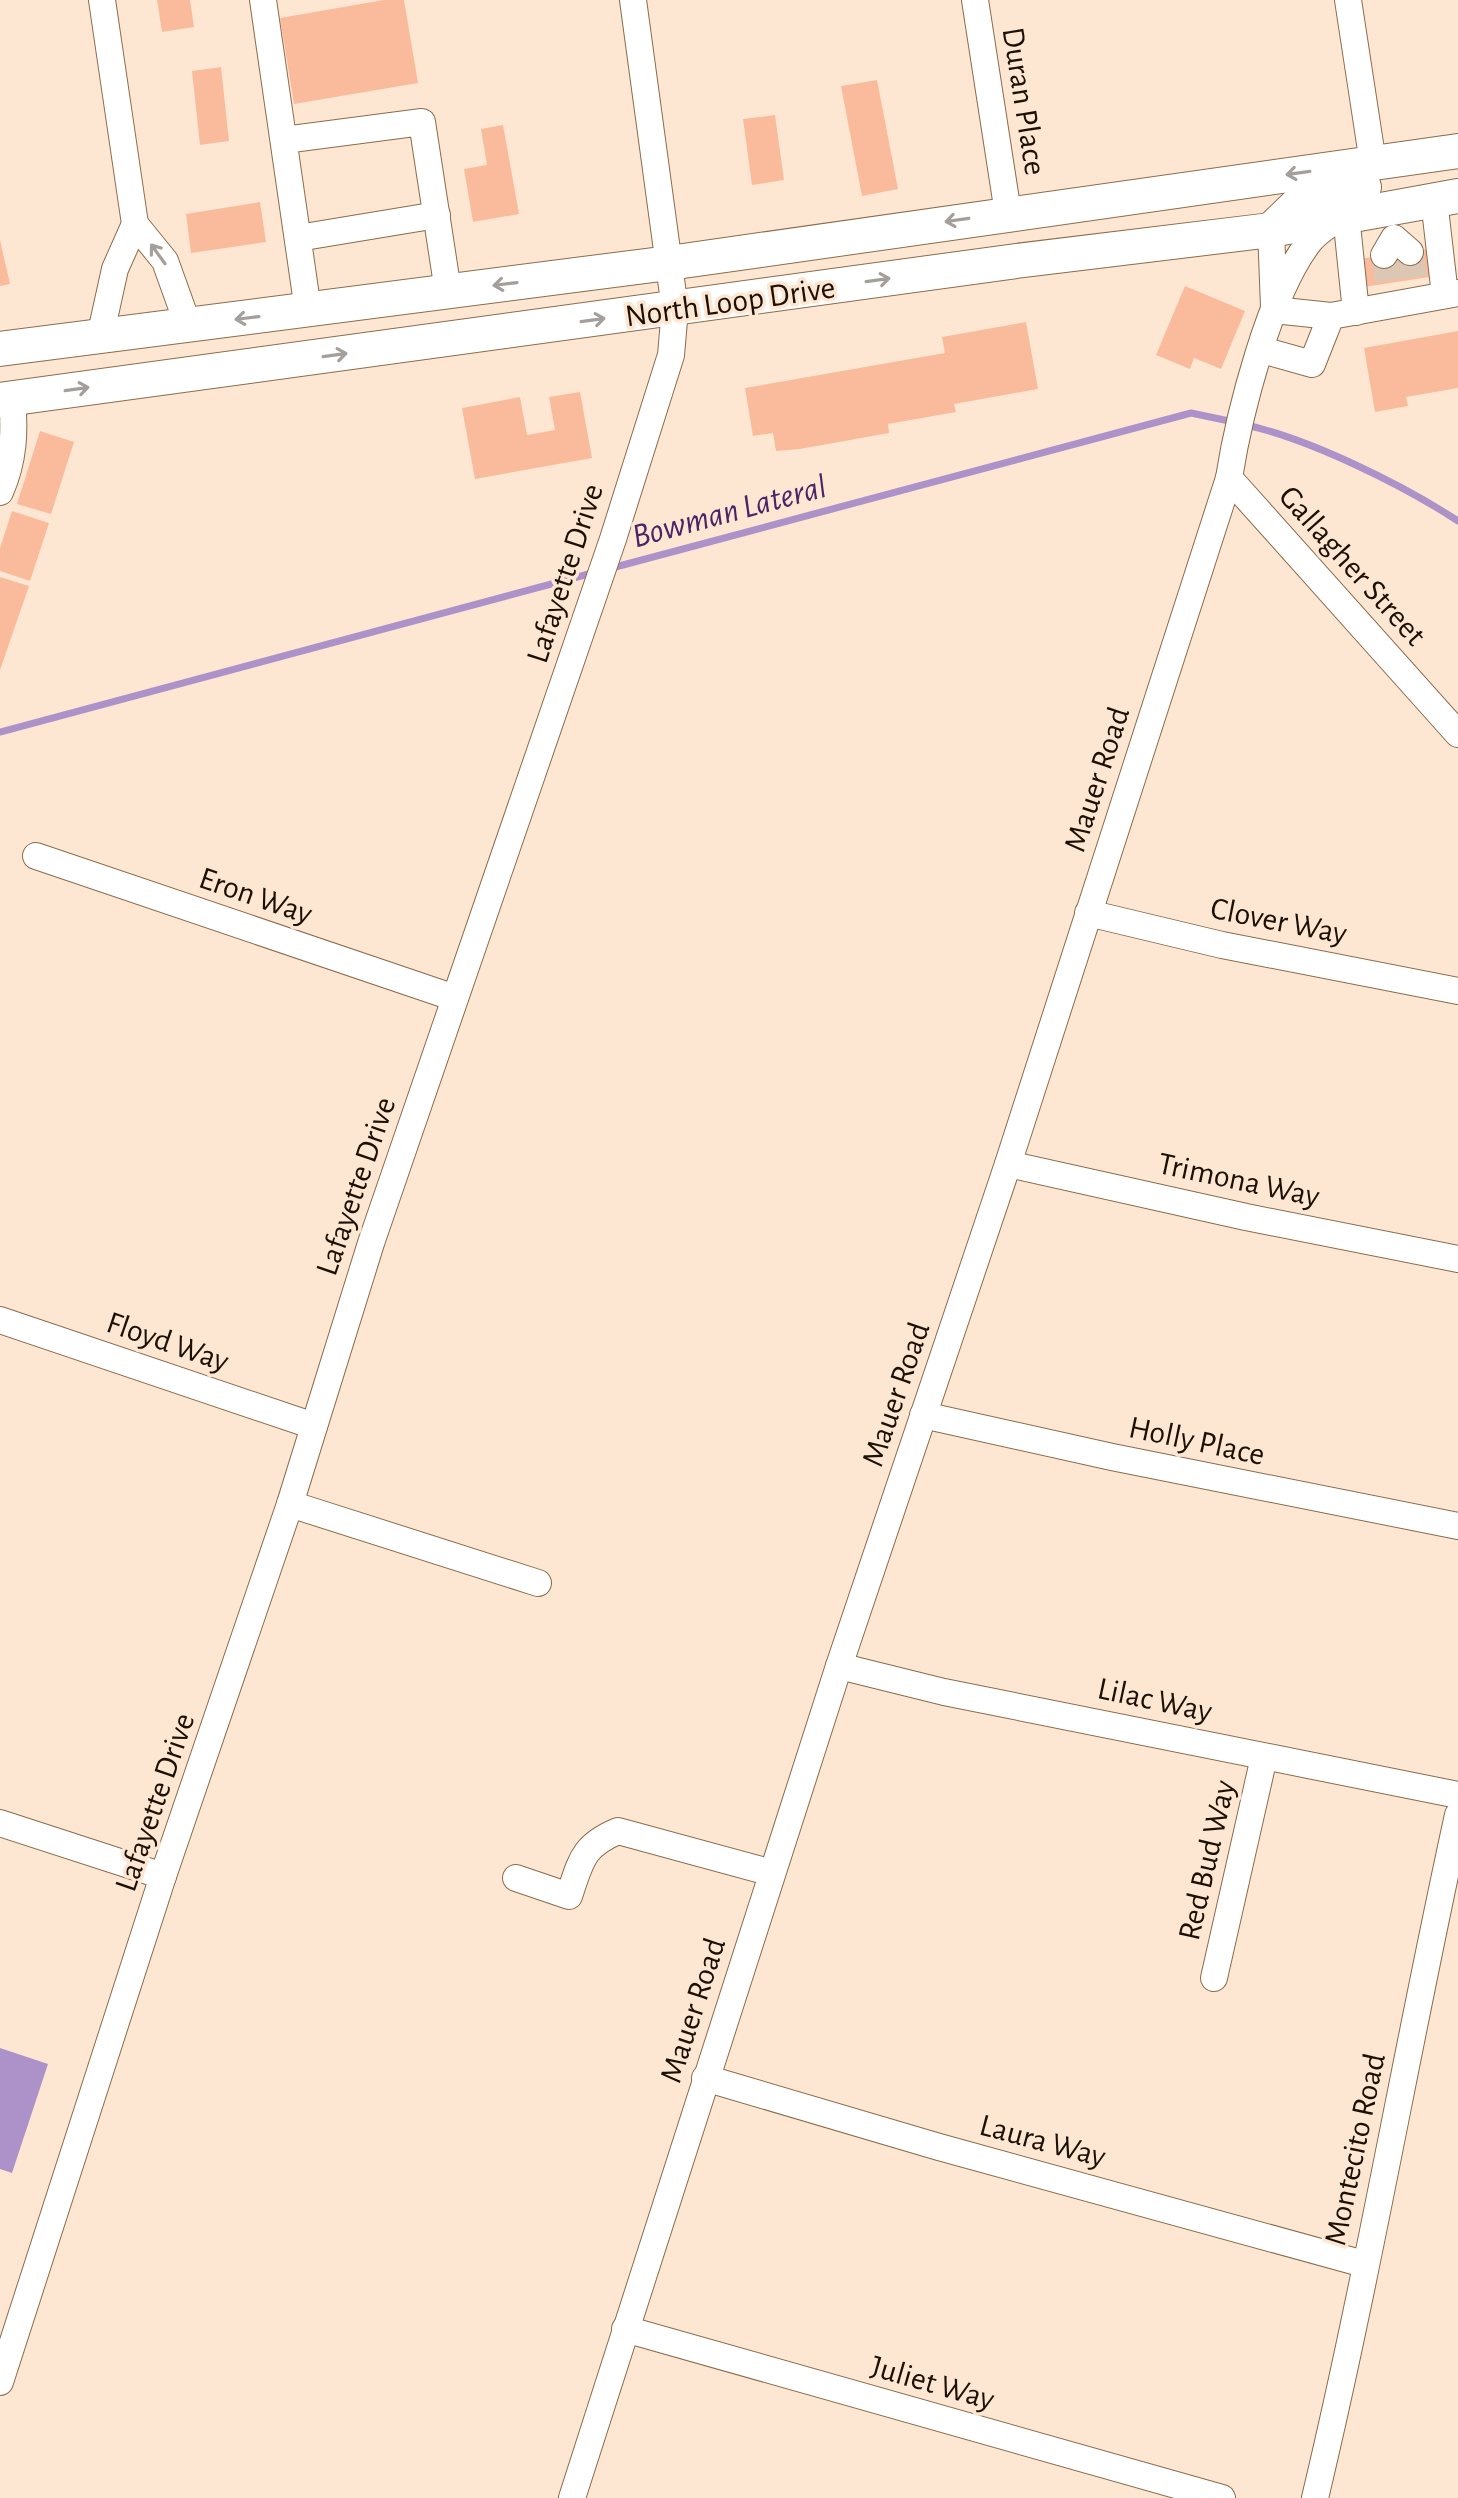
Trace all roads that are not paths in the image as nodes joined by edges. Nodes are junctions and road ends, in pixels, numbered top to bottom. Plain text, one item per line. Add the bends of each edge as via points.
1 (102, 0) edge
2 (263, 0) edge
3 (633, 0) edge
4 (975, 0) edge
5 (1348, 0) edge
6 (284, 140) junction
7 (1458, 151) edge
8 (1373, 163) junction
9 (1458, 168) edge
10 (1446, 198) edge
11 (1008, 213) junction
12 (437, 215) junction
13 (1343, 216) junction
14 (135, 224) junction
15 (1271, 230) junction
16 (298, 238) junction
17 (669, 263) junction
18 (448, 291) junction
19 (1452, 294) edge
20 (675, 309) junction
21 (308, 310) junction
22 (1274, 310) junction
23 (1344, 314) junction
24 (188, 325) junction
25 (100, 337) junction
26 (0, 349) edge
27 (1262, 350) junction
28 (6, 399) edge
29 (1229, 478) junction
30 (0, 492) edge
31 (1458, 734) edge
32 (36, 856) dead end
33 (1088, 913) junction
34 (1458, 991) edge
35 (455, 998) junction
36 (1008, 1164) junction
37 (1458, 1259) edge
38 (0, 1320) edge
39 (923, 1415) junction
40 (314, 1426) junction
41 (290, 1504) junction
42 (1458, 1526) edge
43 (538, 1583) dead end
44 (839, 1666) junction
45 (1264, 1757) junction
46 (1458, 1795) edge
47 (1458, 1815) edge
48 (0, 1823) edge
49 (772, 1873) junction
50 (163, 1876) junction
51 (516, 1878) dead end
52 (1214, 1978) dead end
53 (705, 2078) junction
54 (1364, 2264) junction
55 (625, 2329) junction
56 (0, 2382) edge
57 (572, 2498) edge
58 (1222, 2498) edge
59 (1315, 2498) edge

1 - 14 street
2 - 6 street
3 - 17 street, Lafayette Drive
4 - 11 street, Duran Place
5 - 8 street
6 - 12 street via 422,122
6 - 16 street
7 - 8 main road, North Loop Drive
8 -> 11 main road, North Loop Drive
9 - 15 main road via 1305,197
10 - 13 main road, North Loop Drive via 1395,238
10 - 19 street
11 -> 17 main road, North Loop Drive
12 - 16 street
12 - 18 street
13 - 15 main road, North Loop Drive
13 - 22 street, Mauer Road via 1310,241
13 - 23 street
24 -> 14 street via 165,261
14 - 25 street via 115,269
20 -> 15 main road, North Loop Drive
15 - 22 street, Mauer Road
16 - 21 street
17 -> 18 main road, North Loop Drive
17 - 20 street, Lafayette Drive
18 - 21 main road, North Loop Drive
19 - 23 street via 1402,291
28 -> 20 main road, North Loop Drive
20 - 35 street, Lafayette Drive via 671,355 613,539
21 -> 24 main road, North Loop Drive
22 - 23 street
22 - 27 street, Mauer Road
23 - 27 street via 1312,364
24 - 25 main road, North Loop Drive
25 - 26 main road, North Loop Drive
27 - 29 street, Mauer Road
28 - 30 street via 16,433
29 - 31 street, Gallagher Street
29 - 33 street, Mauer Road
32 - 35 street, Eron Way
33 - 34 street, Clover Way
33 - 36 street, Mauer Road
35 - 40 street, Lafayette Drive
36 - 37 street, Trimona Way
36 - 39 street, Mauer Road
38 - 40 street, Floyd Way
39 - 42 street, Holly Place
39 - 44 street, Mauer Road
40 - 41 street, Lafayette Drive
41 - 43 street
41 - 50 street, Lafayette Drive
44 - 45 street, Lilac Way
44 - 49 street, Mauer Road
45 - 46 street, Lilac Way
45 - 52 street, Red Bud Way
47 - 54 street, Montecito Road
48 - 50 street
49 - 51 street via 618,1831 584,1853 569,1896
49 - 53 street, Mauer Road
50 - 56 street, Lafayette Drive
53 - 54 street, Laura Way
53 - 55 street, Mauer Road
54 - 59 street, Montecito Road
55 - 57 street, Mauer Road
55 - 58 street, Juliet Way

